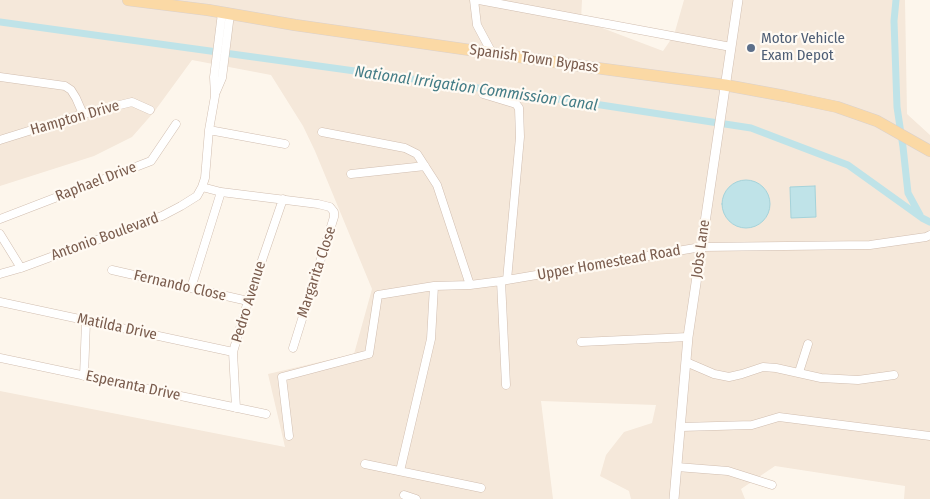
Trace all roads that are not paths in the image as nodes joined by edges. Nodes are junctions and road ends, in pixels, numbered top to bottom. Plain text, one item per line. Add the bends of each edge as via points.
1 (128, 0) edge
2 (474, 0) edge
3 (479, 0) edge
4 (738, 0) edge
5 (209, 5) edge
6 (226, 14) junction
7 (731, 47) junction
8 (492, 53) junction
9 (0, 77) edge
10 (725, 85) junction
11 (483, 94) dead end
12 (215, 96) junction
13 (150, 110) dead end
14 (83, 114) junction
15 (176, 124) dead end
16 (209, 130) junction
17 (322, 132) dead end
18 (0, 140) edge
19 (285, 144) dead end
20 (930, 151) edge
21 (426, 166) junction
22 (351, 174) dead end
23 (202, 187) junction
24 (221, 192) junction
25 (282, 198) junction
26 (0, 219) edge
27 (0, 234) edge
28 (929, 237) edge
29 (701, 247) junction
30 (22, 268) junction
31 (112, 270) dead end
32 (0, 274) edge
33 (504, 281) junction
34 (470, 285) junction
35 (434, 286) junction
36 (191, 288) junction
37 (248, 301) junction
38 (0, 302) edge
39 (86, 321) junction
40 (688, 337) junction
41 (581, 342) dead end
42 (808, 344) dead end
43 (293, 348) dead end
44 (233, 352) junction
45 (0, 358) edge
46 (686, 362) junction
47 (798, 372) junction
48 (894, 375) dead end
49 (84, 376) junction
50 (506, 385) dead end
51 (236, 408) junction
52 (266, 414) dead end
53 (681, 427) junction
54 (288, 436) dead end
55 (930, 436) edge
56 (365, 464) dead end
57 (677, 467) junction
58 (400, 471) junction
59 (772, 485) dead end
60 (481, 488) dead end
61 (404, 495) dead end
62 (416, 499) edge
63 (674, 499) edge

1 - 5 main road, Spanish Town Bypass
2 - 8 street via 476,25
3 - 7 street
4 - 7 street, Jobs Lane
5 - 6 main road, Spanish Town Bypass
6 - 8 main road, Spanish Town Bypass
6 - 12 street via 218,42
6 - 12 street via 225,57
7 - 10 street, Jobs Lane
8 - 10 main road, Spanish Town Bypass
9 - 14 street via 65,86 71,90
10 - 20 main road, Spanish Town Bypass via 837,107 878,120
10 - 29 street, Jobs Lane
11 - 33 street via 516,104 519,108 520,137
12 - 16 street
13 - 14 street, Hampton Drive via 132,102
14 - 18 street, Hampton Drive
15 - 26 street, Raphael Drive via 151,162
16 - 19 street
16 - 23 street
17 - 21 street via 405,148 417,154
21 - 22 street
21 - 34 street via 437,185
23 - 24 street, Margarita Close
23 - 30 street, Antonio Boulevard via 196,196 162,216
24 - 25 street, Margarita Close
24 - 36 street
25 - 37 street, Pedro Avenue
25 - 43 street, Margarita Close via 330,206 334,212
27 - 30 street
28 - 29 street, Upper Homestead Road via 870,245
29 - 33 street, Upper Homestead Road
29 - 40 street, Jobs Lane
30 - 32 street, Antonio Boulevard
31 - 36 street, Fernando Close
33 - 34 street, Upper Homestead Road
33 - 50 street
34 - 35 street, Upper Homestead Road
35 - 54 street, Upper Homestead Road via 378,295 369,354 282,377
35 - 58 street via 431,339
36 - 37 street, Fernando Close
37 - 44 street, Pedro Avenue
38 - 39 street, Matilda Drive
39 - 44 street, Matilda Drive
39 - 49 street
40 - 41 street
40 - 46 street, Jobs Lane
42 - 47 street
44 - 51 street, Pedro Avenue
45 - 49 street, Esperanta Drive
46 - 47 street via 729,377 762,367
46 - 53 street, Jobs Lane
47 - 48 street via 821,378 858,380
49 - 51 street, Esperanta Drive
51 - 52 street, Esperanta Drive
53 - 55 street via 752,425 779,417
53 - 57 street, Jobs Lane
56 - 58 street
57 - 59 street via 728,470
57 - 63 street, Jobs Lane
58 - 60 street
61 - 62 street

